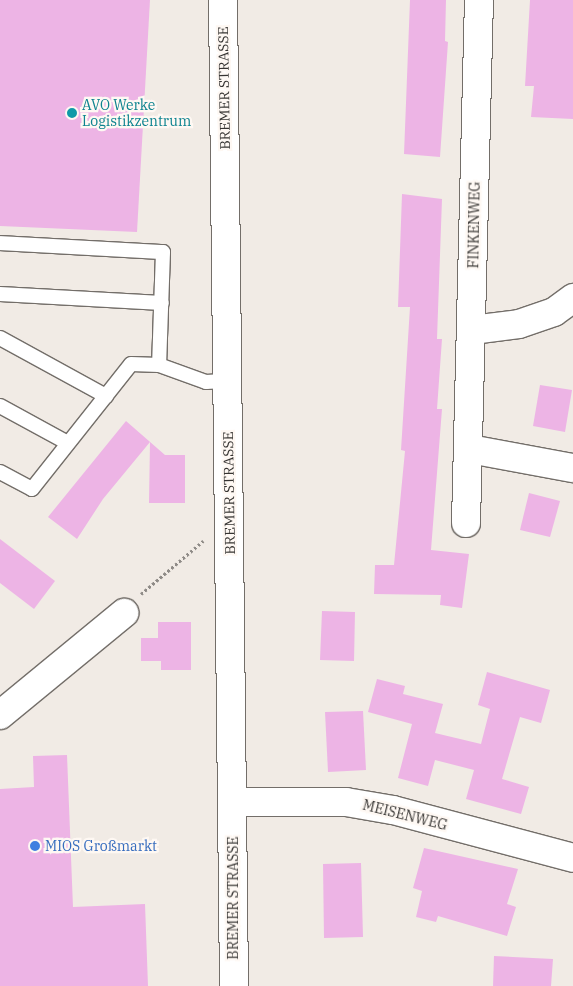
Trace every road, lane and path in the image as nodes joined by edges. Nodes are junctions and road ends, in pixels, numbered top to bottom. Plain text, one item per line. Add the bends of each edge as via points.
1 (223, 0) edge
2 (479, 0) edge
3 (0, 243) edge
4 (0, 294) edge
5 (573, 298) edge
6 (162, 303) junction
7 (472, 330) junction
8 (0, 338) edge
9 (160, 365) junction
10 (228, 381) junction
11 (106, 396) junction
12 (0, 406) edge
13 (68, 444) junction
14 (470, 449) junction
15 (573, 468) edge
16 (0, 472) edge
17 (466, 523) dead end
18 (230, 537) junction
19 (124, 613) joint
20 (0, 714) edge
21 (232, 802) junction
22 (573, 858) edge
23 (234, 986) edge

1 - 10 street, BREMER STRASSE
2 - 7 street, FINKENWEG
3 - 6 lane via 163,252
4 - 6 lane
5 - 7 street via 554,312 519,324
6 - 9 lane
7 - 14 street, FINKENWEG
8 - 11 lane
9 - 10 lane via 206,382
9 - 11 lane via 131,364
10 - 18 street, BREMER STRASSE
11 - 13 lane
12 - 13 lane
13 - 16 lane via 32,489
14 - 15 street
14 - 17 street, FINKENWEG
18 - 19 path via 206,538 131,602
18 - 21 street, BREMER STRASSE
19 - 20 street
21 - 22 street, MEISENWEG via 346,802 393,810
21 - 23 street, BREMER STRASSE

